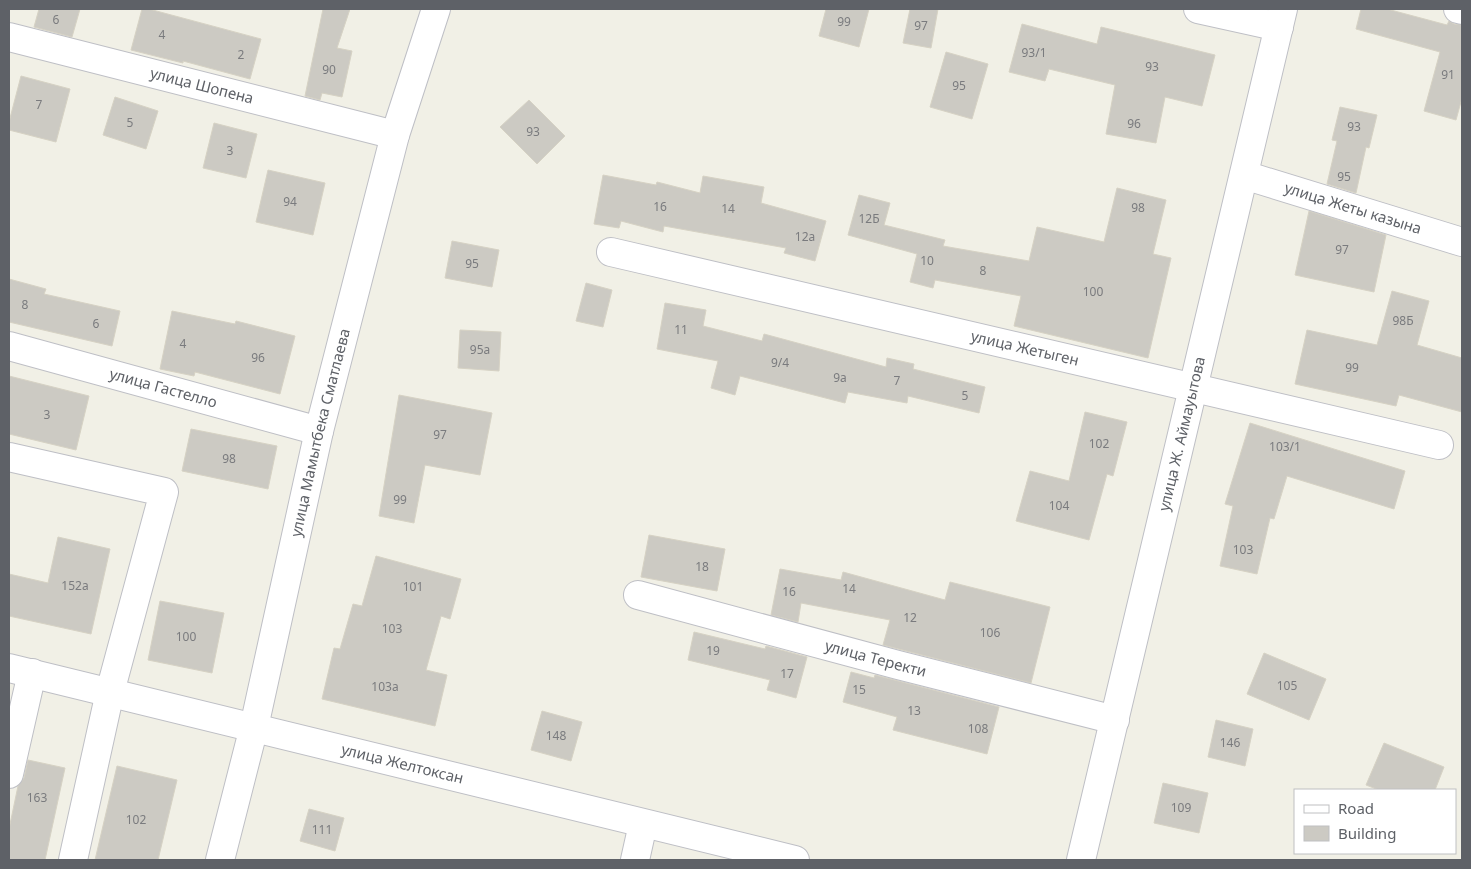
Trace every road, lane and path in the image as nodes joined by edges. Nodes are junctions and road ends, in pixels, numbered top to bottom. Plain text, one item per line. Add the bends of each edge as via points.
1 (436, 9) edge
2 (1198, 9) edge
3 (1458, 9) edge
4 (1462, 10) edge
5 (1281, 18) edge
6 (9, 37) edge
7 (395, 135) junction
8 (1244, 175) junction
9 (1462, 242) edge
10 (611, 252) dead end
11 (9, 346) edge
12 (1194, 387) junction
13 (319, 431) junction
14 (1439, 444) dead end
15 (9, 457) edge
16 (638, 596) dead end
17 (20, 670) edge
18 (110, 692) junction
19 (1115, 720) junction
20 (254, 727) junction
21 (9, 774) edge
22 (643, 824) junction
23 (73, 860) edge
24 (220, 860) edge
25 (635, 860) edge
26 (795, 860) edge
27 (1081, 860) edge

1 - 7 street, улица Мамытбека Сматлаева
2 - 5 street
3 - 4 street
5 - 8 street, улица Ж. Аймауытова
6 - 7 street, улица Шопена
7 - 13 street, улица Мамытбека Сматлаева
8 - 9 street, улица Жеты казына
8 - 12 street, улица Ж. Аймауытова
10 - 12 street, улица Жетыген
11 - 13 street, улица Гастелло
12 - 14 street, улица Жетыген
12 - 19 street, улица Ж. Аймауытова
13 - 20 street, улица Мамытбека Сматлаева
15 - 18 street via 164,492
16 - 19 street, улица Теректи
17 - 18 street, улица Желтоксан
17 - 21 street
18 - 20 street, улица Желтоксан
18 - 23 street
19 - 27 street, улица Ж. Аймауытова
20 - 22 street, улица Желтоксан
20 - 24 street, улица Мамытбека Сматлаева
22 - 25 street
22 - 26 street, улица Желтоксан

